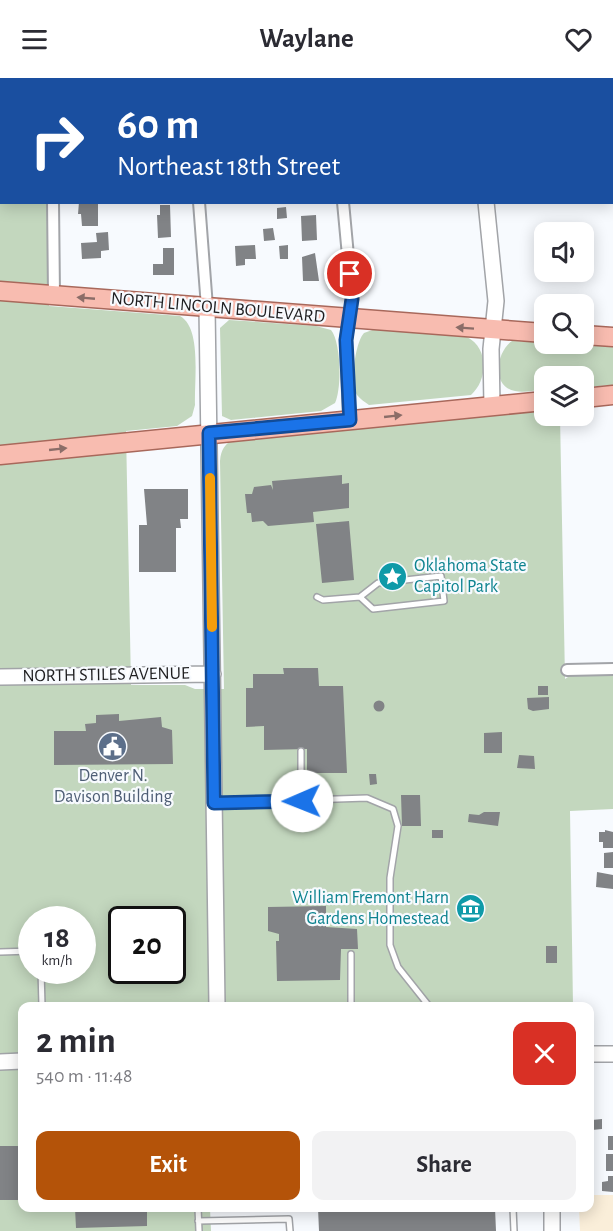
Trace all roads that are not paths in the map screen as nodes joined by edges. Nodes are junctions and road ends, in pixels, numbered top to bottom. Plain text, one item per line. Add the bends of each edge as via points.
1 (53, 204) edge
2 (199, 204) edge
3 (343, 204) edge
4 (486, 204) edge
5 (0, 291) edge
6 (54, 295) junction
7 (207, 307) junction
8 (349, 319) junction
9 (493, 330) junction
10 (534, 332) edge
11 (594, 336) edge
12 (613, 337) edge
13 (613, 395) edge
14 (594, 397) edge
15 (534, 402) edge
16 (492, 406) junction
17 (350, 420) junction
18 (209, 433) junction
19 (0, 455) edge
20 (317, 597) dead end
21 (360, 597) junction
22 (613, 669) edge
23 (567, 670) dead end
24 (213, 674) junction
25 (0, 677) edge
26 (301, 751) dead end
27 (302, 801) junction
28 (214, 803) junction
29 (18, 951) edge
30 (1, 952) edge
31 (351, 954) dead end
32 (41, 984) edge
33 (42, 1002) edge
34 (217, 1002) edge
35 (351, 1002) edge
36 (426, 1002) edge
37 (594, 1054) edge
38 (613, 1054) edge
39 (18, 1061) edge
40 (0, 1062) edge
41 (198, 1212) edge
42 (513, 1212) edge
43 (552, 1212) edge
44 (198, 1221) junction
45 (199, 1231) edge
46 (290, 1231) edge
47 (514, 1231) edge
48 (552, 1231) edge

1 - 6 street
2 - 7 street
3 - 8 street via 351,291
4 - 9 street via 496,301
5 - 6 main road, NORTH LINCOLN BOULEVARD
7 -> 6 main road, NORTH LINCOLN BOULEVARD
7 - 8 main road, NORTH LINCOLN BOULEVARD
7 - 18 street
9 -> 8 main road, NORTH LINCOLN BOULEVARD
8 - 17 street via 346,340
9 - 10 main road, NORTH LINCOLN BOULEVARD
9 - 16 street
11 - 12 main road
13 - 14 main road
15 - 16 main road
17 -> 16 main road
17 - 18 main road
19 -> 18 main road
18 - 24 street
20 - 21 lane
21 - 21 lane via 373,609 444,601 441,576 378,583
22 - 23 street
24 - 25 street, NORTH STILES AVENUE
24 - 28 street
26 - 27 lane
27 - 28 lane
27 - 36 lane via 367,798 393,809 398,826 390,872 390,945 398,967
28 - 34 street
29 - 30 lane
31 - 35 lane
32 - 33 lane
37 - 38 street
39 - 40 street
41 - 44 lane
42 - 47 lane
43 - 48 street
44 - 45 lane
44 - 46 lane via 289,1219

